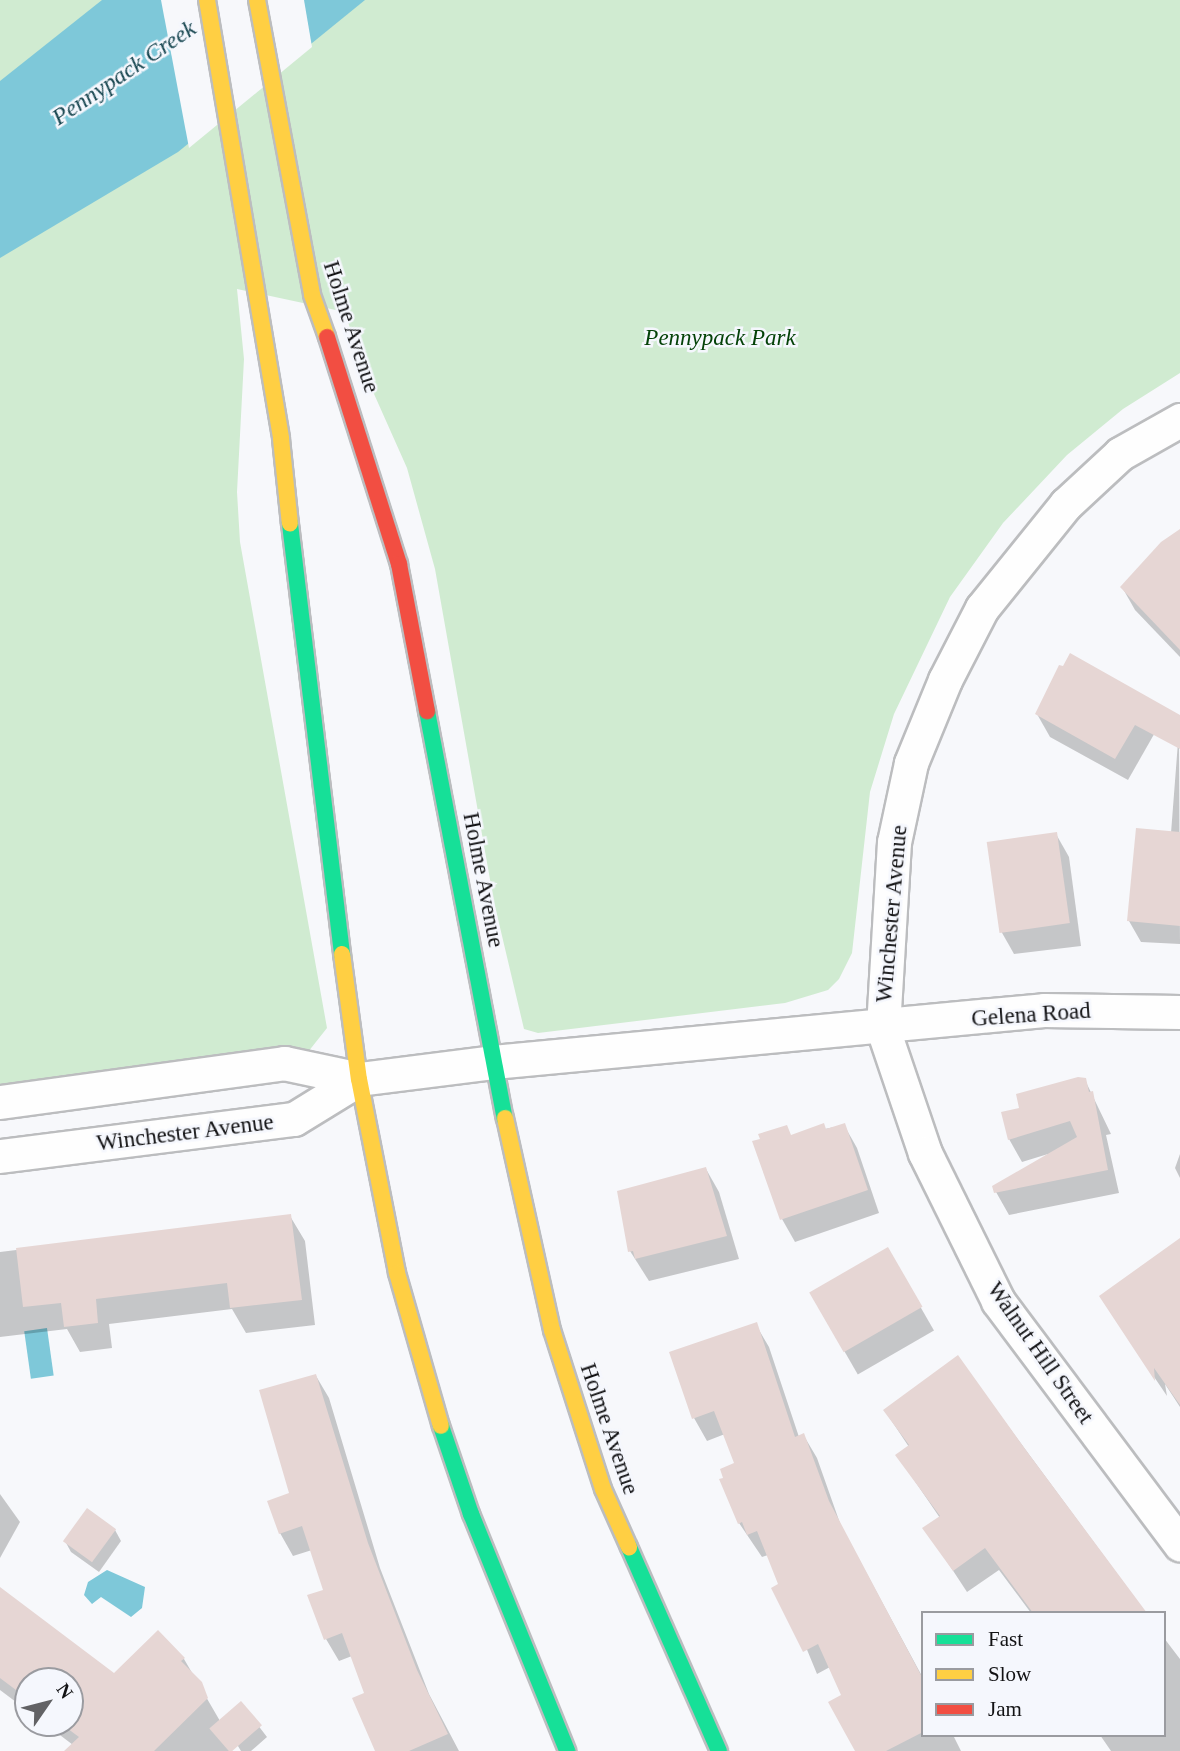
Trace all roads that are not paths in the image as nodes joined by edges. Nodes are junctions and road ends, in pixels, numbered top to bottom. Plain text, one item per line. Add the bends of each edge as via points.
1 (207, 0) edge
2 (257, 0) edge
3 (1180, 419) edge
4 (1180, 1012) edge
5 (883, 1029) junction
6 (493, 1062) junction
7 (359, 1079) junction
8 (0, 1102) edge
9 (0, 1156) edge
10 (1180, 1544) edge
11 (567, 1751) edge
12 (719, 1751) edge

1 - 7 main road via 281,439 320,793
2 - 6 main road, Holme Avenue via 312,295 363,440 399,564
3 - 5 street, Winchester Avenue via 1121,454 1066,503 982,608 945,680 911,763 894,842
4 - 5 street, Gelena Road via 1044,1010
5 - 6 street, Winchester Avenue
5 - 10 street, Walnut Hill Street via 925,1153 998,1301
6 - 7 street, Winchester Avenue
6 - 12 main road, Holme Avenue via 552,1330 603,1489
7 - 8 street, Winchester Avenue via 284,1063
7 - 9 street, Winchester Avenue via 294,1119
7 - 11 main road via 397,1272 430,1395 471,1514

